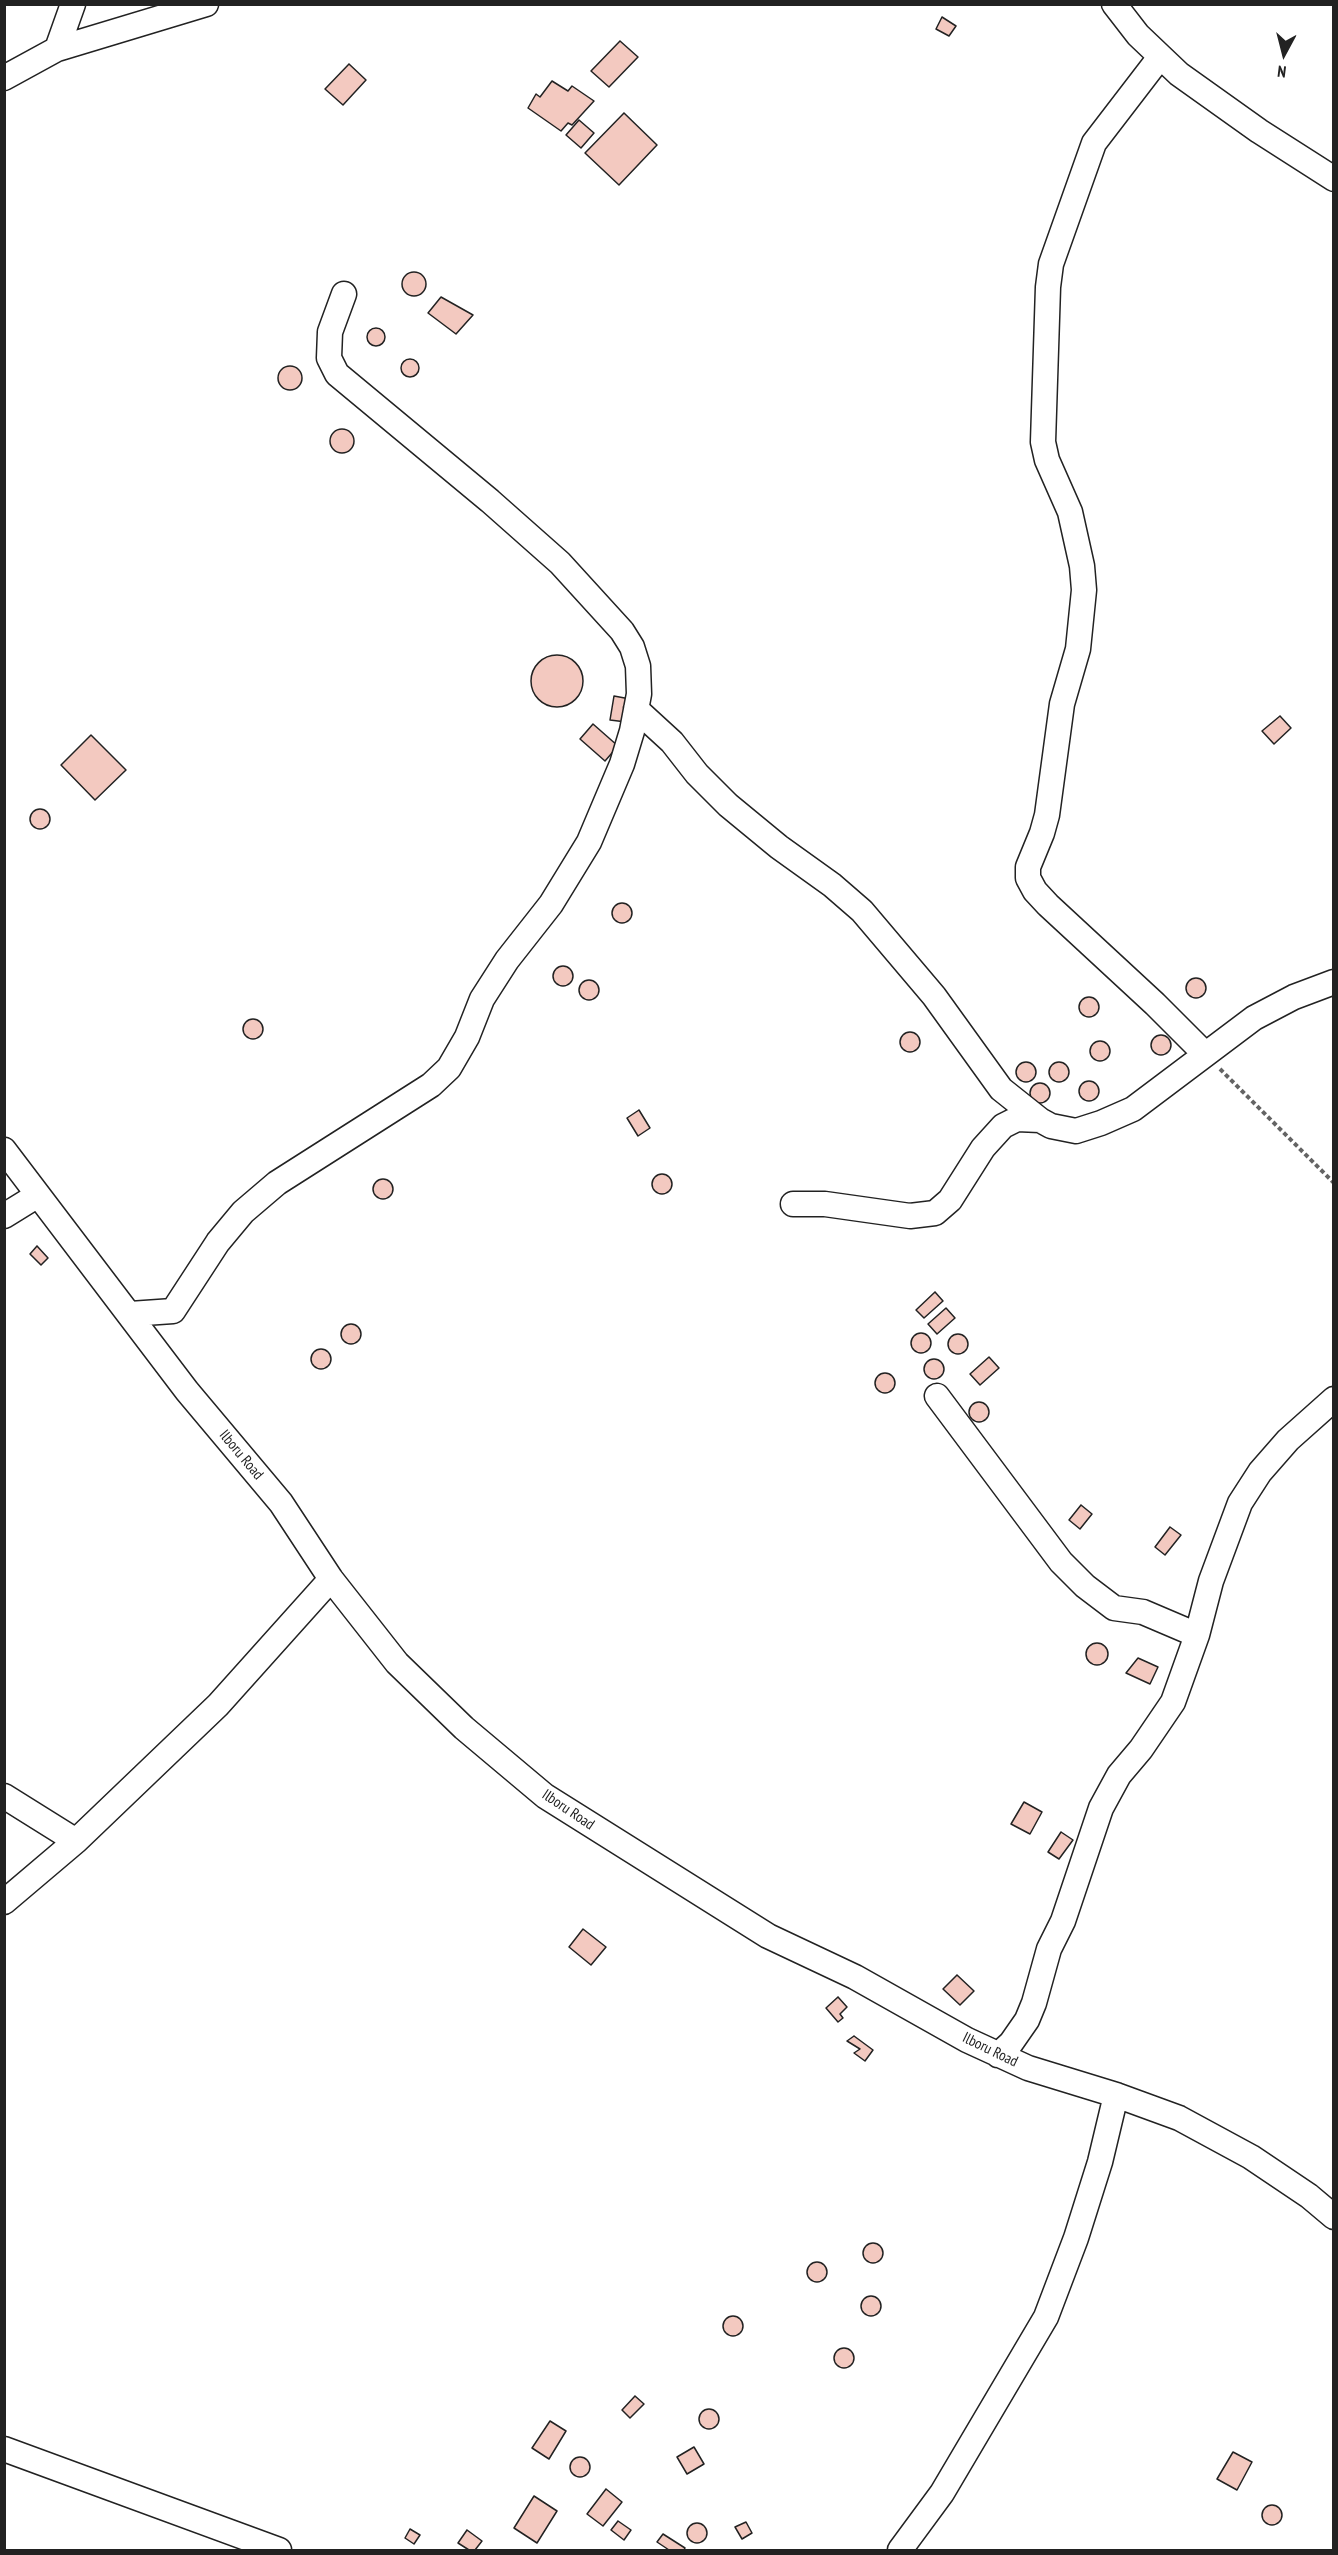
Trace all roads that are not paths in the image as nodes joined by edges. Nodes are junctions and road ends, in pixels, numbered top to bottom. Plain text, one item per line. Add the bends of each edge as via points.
1 (73, 4) edge
2 (206, 4) edge
3 (1114, 4) edge
4 (57, 49) junction
5 (1160, 57) junction
6 (4, 78) edge
7 (1334, 179) edge
8 (344, 294) dead end
9 (636, 709) junction
10 (1334, 982) edge
11 (1204, 1054) junction
12 (1040, 1120) junction
13 (4, 1150) edge
14 (38, 1195) junction
15 (793, 1204) dead end
16 (4, 1216) edge
17 (130, 1314) junction
18 (937, 1396) dead end
19 (1334, 1399) edge
20 (331, 1579) junction
21 (1197, 1635) junction
22 (4, 1796) edge
23 (76, 1841) junction
24 (4, 1902) edge
25 (998, 2055) junction
26 (1116, 2095) junction
27 (1334, 2217) edge
28 (4, 2449) edge
29 (279, 2550) edge
30 (900, 2550) edge

1 - 4 street
2 - 4 street
3 - 5 street
4 - 6 street
5 - 7 street via 1226,108
5 - 11 street via 1094,143 1051,264 1043,442 1070,512 1084,590 1078,649 1062,704 1047,815 1028,867 1028,878 1035,891 1069,926
8 - 9 street via 330,332 329,358 337,374 560,563 622,631 638,666
9 - 12 street via 672,742 728,805 862,912 934,996 1001,1089
9 - 17 street via 622,765 589,842 551,904 482,999 449,1068 431,1085 276,1183 243,1212 218,1242 173,1311
10 - 11 street via 1254,1018
11 - 12 street via 1133,1109 1101,1123 1076,1131
12 - 15 street via 1017,1119 1003,1126 983,1148 950,1200 935,1213 910,1215
13 - 14 street, Ilboru Road
14 - 16 street
14 - 17 street, Ilboru Road
17 - 20 street, Ilboru Road via 187,1391 282,1503
18 - 21 street via 1061,1562 1085,1587 1114,1608 1143,1612
19 - 21 street via 1288,1440 1240,1503 1211,1581
20 - 23 street via 218,1705
20 - 25 street, Ilboru Road via 398,1663 464,1728 545,1796 768,1936 855,1977
21 - 25 street via 1173,1702 1119,1775 1101,1808 1027,2020
22 - 23 street
23 - 24 street
25 - 26 street, Ilboru Road via 1057,2079
26 - 27 street, Ilboru Road via 1179,2118 1251,2157
26 - 30 street via 1080,2227 1046,2317 942,2493
28 - 29 street

